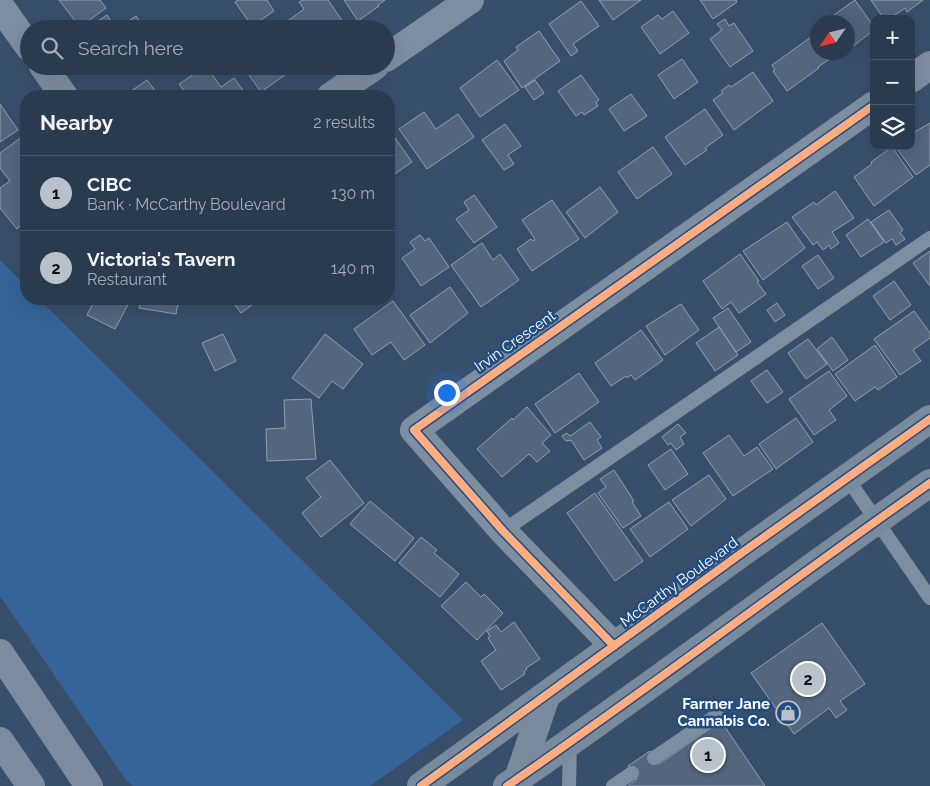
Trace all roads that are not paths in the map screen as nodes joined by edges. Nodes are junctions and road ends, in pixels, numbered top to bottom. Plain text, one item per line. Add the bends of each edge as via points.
1 (470, 0) edge
2 (0, 6) edge
3 (20, 34) edge
4 (395, 52) edge
5 (930, 65) edge
6 (49, 75) edge
7 (362, 75) edge
8 (915, 75) edge
9 (60, 90) edge
10 (340, 90) edge
11 (870, 108) edge
12 (930, 238) edge
13 (930, 419) edge
14 (847, 478) junction
15 (930, 483) edge
16 (876, 520) junction
17 (503, 531) junction
18 (930, 598) edge
19 (614, 646) junction
20 (0, 652) edge
21 (546, 696) junction
22 (717, 715) dead end
23 (0, 741) edge
24 (570, 743) junction
25 (654, 758) dead end
26 (632, 773) dead end
27 (25, 780) edge
28 (88, 782) edge
29 (519, 784) edge
30 (421, 786) edge
31 (569, 786) edge
32 (613, 786) edge

1 - 4 street
2 - 3 street
5 - 8 street
6 - 9 street
7 - 10 street
11 - 17 street, Irvin Crescent via 414,430
12 - 17 lane
13 - 14 main road, McCarthy Boulevard
14 - 16 lane
14 - 19 main road, McCarthy Boulevard
15 - 16 main road
16 - 18 lane
16 - 24 main road
17 - 19 street, Irvin Crescent
19 - 21 main road, McCarthy Boulevard
20 - 28 main road
21 - 29 main road
21 - 30 main road, McCarthy Boulevard
22 - 25 lane
23 - 27 main road
24 - 29 main road
24 - 31 lane
26 - 32 lane

